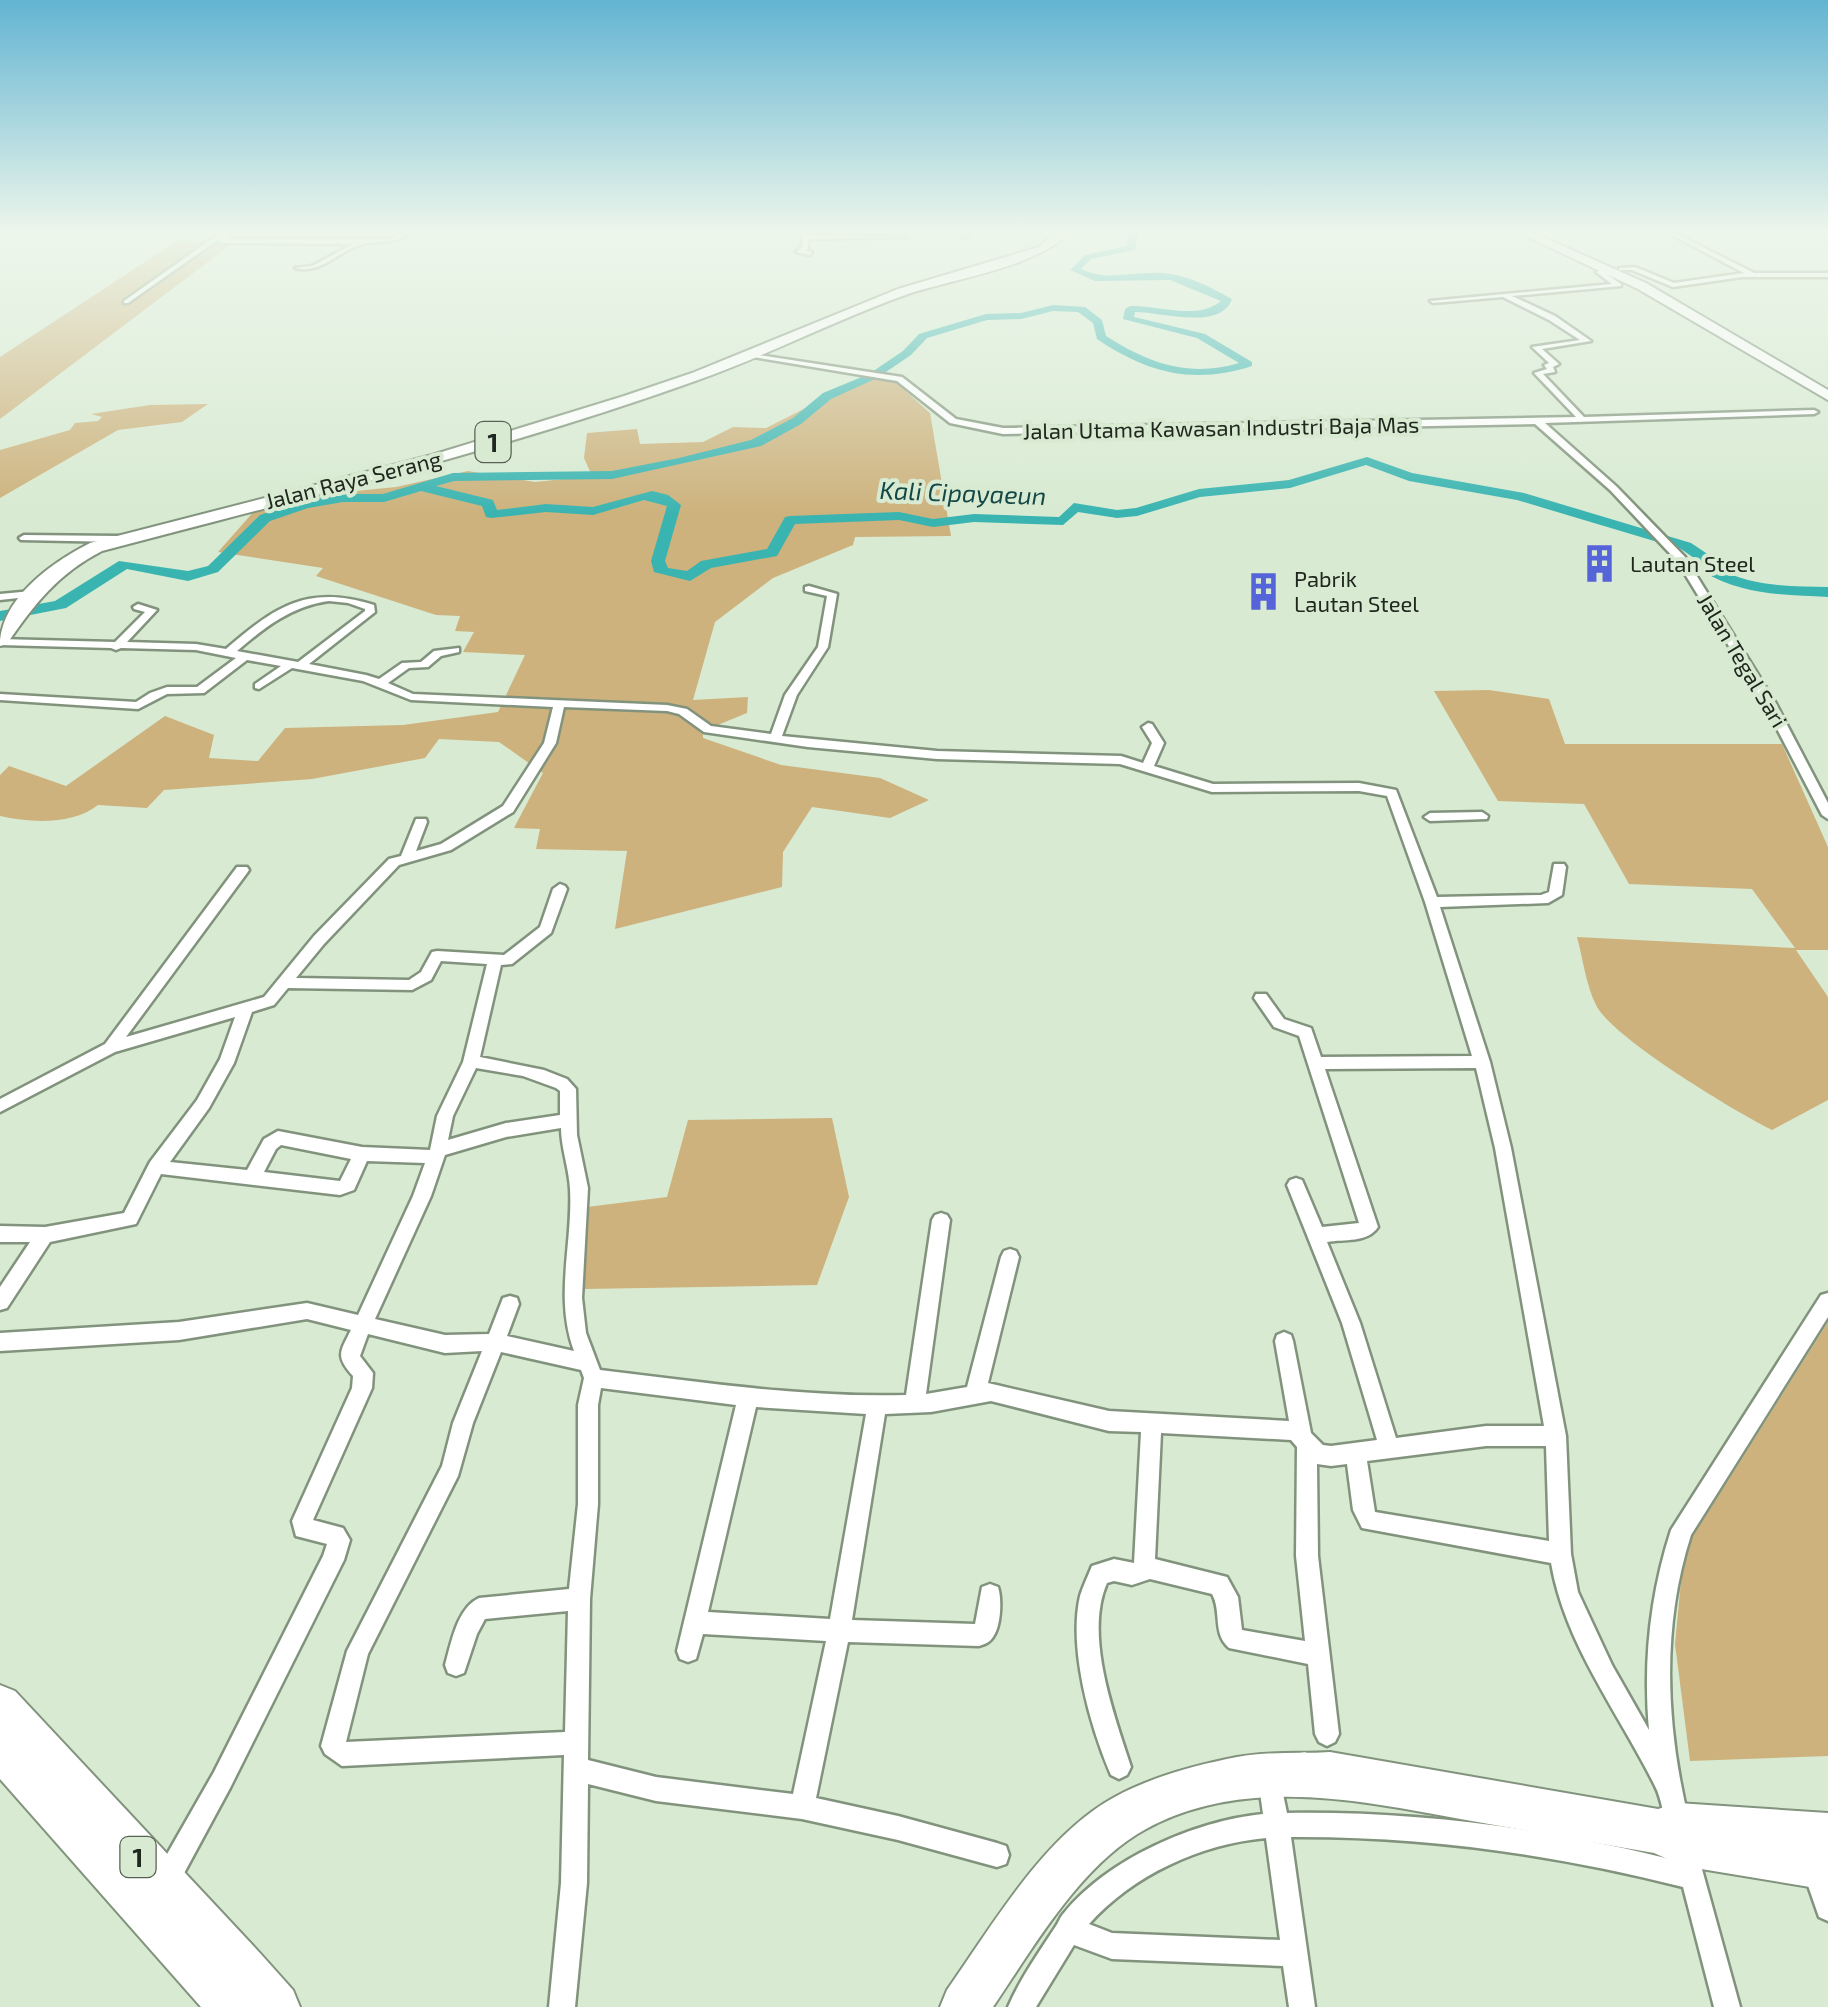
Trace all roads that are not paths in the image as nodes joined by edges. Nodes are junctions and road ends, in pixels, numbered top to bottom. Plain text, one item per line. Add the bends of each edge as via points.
1 (812, 327) edge
2 (1565, 327) edge
3 (1711, 327) edge
4 (1728, 327) edge
5 (745, 355) junction
6 (1828, 384) edge
7 (1828, 396) edge
8 (1814, 412) dead end
9 (1581, 418) junction
10 (1537, 421) junction
11 (24, 538) dead end
12 (118, 539) junction
13 (810, 589) dead end
14 (0, 596) edge
15 (30, 596) junction
16 (138, 606) dead end
17 (1, 639) edge
18 (116, 647) junction
19 (455, 650) dead end
20 (228, 652) junction
21 (245, 656) junction
22 (294, 666) junction
23 (380, 684) junction
24 (259, 686) dead end
25 (0, 696) edge
26 (559, 705) junction
27 (1148, 727) dead end
28 (775, 740) junction
29 (1148, 766) junction
30 (1828, 815) edge
31 (1482, 816) dead end
32 (1417, 817) junction
33 (421, 822) dead end
34 (406, 858) junction
35 (1559, 867) dead end
36 (242, 870) dead end
37 (560, 889) dead end
38 (1432, 902) junction
39 (495, 960) junction
40 (288, 982) junction
41 (1262, 998) dead end
42 (246, 1009) junction
43 (110, 1048) junction
44 (471, 1062) junction
45 (1482, 1062) junction
46 (1315, 1063) junction
47 (0, 1106) edge
48 (568, 1120) junction
49 (362, 1154) junction
50 (437, 1154) junction
51 (156, 1167) junction
52 (252, 1178) junction
53 (1296, 1185) dead end
54 (941, 1220) dead end
55 (0, 1234) edge
56 (45, 1235) junction
57 (1318, 1240) junction
58 (1010, 1258) dead end
59 (1828, 1301) edge
60 (0, 1302) edge
61 (510, 1304) dead end
62 (365, 1323) junction
63 (1284, 1340) dead end
64 (0, 1342) edge
65 (497, 1342) junction
66 (592, 1370) junction
67 (975, 1395) junction
68 (748, 1398) junction
69 (915, 1403) junction
70 (877, 1405) junction
71 (1151, 1426) junction
72 (1556, 1436) junction
73 (1304, 1440) junction
74 (1390, 1449) junction
75 (1356, 1455) junction
76 (1560, 1554) junction
77 (1144, 1568) junction
78 (990, 1595) dead end
79 (579, 1599) junction
80 (694, 1622) junction
81 (840, 1631) junction
82 (688, 1651) dead end
83 (1318, 1655) junction
84 (456, 1665) dead end
85 (0, 1706) edge
86 (1327, 1734) dead end
87 (577, 1744) junction
88 (0, 1746) edge
89 (1119, 1767) dead end
90 (577, 1769) junction
91 (1269, 1776) junction
92 (1664, 1778) junction
93 (802, 1807) junction
94 (1276, 1826) junction
95 (1678, 1844) junction
96 (997, 1855) dead end
97 (1823, 1856) edge
98 (164, 1884) junction
99 (1828, 1908) edge
100 (1072, 1922) junction
101 (1294, 1954) junction
102 (211, 1956) junction
103 (233, 2007) edge
104 (276, 2007) edge
105 (562, 2007) edge
106 (964, 2007) edge
107 (1021, 2007) edge
108 (1302, 2007) edge
109 (1727, 2007) edge

1 - 5 highway, Jalan Raya Serang / 1
2 - 9 street via 1587,341 1536,347 1556,364 1538,374
3 - 7 highway
4 - 6 highway
5 - 10 street, Jalan Utama Kawasan Industri Baja Mas via 899,378 953,421 1003,431
5 - 12 highway, Jalan Raya Serang / 1 via 466,450
8 - 9 street
9 - 10 street
10 - 30 street, Jalan Tegal Sari via 1680,560 1769,702
11 - 12 street
12 - 15 highway, Jalan Raya Serang / 1 via 56,568
13 - 28 street via 832,594 826,635 791,695
14 - 15 street
15 - 17 highway, Jalan Raya Serang / 1
16 - 18 street via 152,610
17 - 18 street
18 - 20 street
19 - 23 street via 424,665 406,665
20 - 21 street
20 - 22 street via 296,602 330,599 370,607
21 - 22 street
21 - 25 street via 200,691 156,691 138,706
22 - 23 street
22 - 24 street
23 - 26 street via 411,697
26 - 28 street via 668,708 708,729
26 - 34 street via 550,743 508,810 446,846
27 - 29 street via 1158,743
28 - 29 street
29 - 32 street via 1212,788 1386,790
31 - 32 street
32 - 38 street
33 - 34 street
34 - 40 street via 394,862 319,940
35 - 38 street via 1554,894 1543,900
36 - 43 street
37 - 39 street via 542,935 507,960
38 - 45 street
39 - 40 street via 438,956 412,984
39 - 44 street
40 - 42 street via 269,1001
41 - 46 street via 1279,1023 1306,1032
42 - 43 street
42 - 51 street via 203,1104
43 - 47 street
44 - 48 street via 565,1083
44 - 50 street via 445,1116
45 - 46 street
45 - 72 street
46 - 57 street via 1369,1226
48 - 50 street via 506,1130
48 - 66 street via 578,1188 573,1298
49 - 50 street
49 - 52 street via 340,1188
49 - 52 street via 278,1138
50 - 62 street
51 - 52 street
51 - 56 street via 126,1222
53 - 57 street
54 - 69 street
55 - 56 street
56 - 60 street
57 - 74 street
58 - 67 street
59 - 92 street via 1682,1530 1671,1558 1658,1652
61 - 65 street
62 - 64 street via 307,1311 180,1331
62 - 65 street via 445,1344
62 - 98 street via 350,1352 363,1373 362,1388 302,1521 302,1529 336,1535 333,1560
63 - 73 street
65 - 66 street
65 - 87 street via 451,1469 358,1651 334,1746 342,1754
66 - 68 street
66 - 79 street
67 - 69 street
67 - 71 street via 1003,1393 1085,1418
68 - 70 street
68 - 80 street
69 - 70 street
70 - 81 street
71 - 73 street via 1290,1431
71 - 77 street
72 - 74 street via 1486,1436
72 - 76 street
73 - 75 street via 1318,1454
73 - 83 street
74 - 75 street
75 - 76 street via 1369,1521
76 - 92 street via 1575,1613
77 - 83 street via 1219,1585 1237,1640
77 - 89 street via 1100,1574 1088,1609 1092,1660
78 - 81 street via 979,1635
79 - 84 street via 479,1608
79 - 87 street
80 - 81 street
80 - 82 street
81 - 93 street
83 - 86 street
85 - 98 highway, 1
87 - 90 street
88 - 102 highway, 1
90 - 93 street via 656,1788
90 - 105 street
91 - 94 street
91 - 95 highway via 1330,1774
91 - 106 highway via 1176,1794 1128,1814 1043,1894
92 - 95 street
93 - 96 street
94 - 95 street via 1381,1825 1534,1842
94 - 100 street via 1227,1832 1143,1867 1107,1888
94 - 101 street
95 - 97 highway
95 - 109 street
97 - 99 street
98 - 102 highway, 1
100 - 101 street via 1082,1936 1112,1946
100 - 107 street
101 - 108 street
102 - 103 highway, 1
102 - 104 highway, 1

